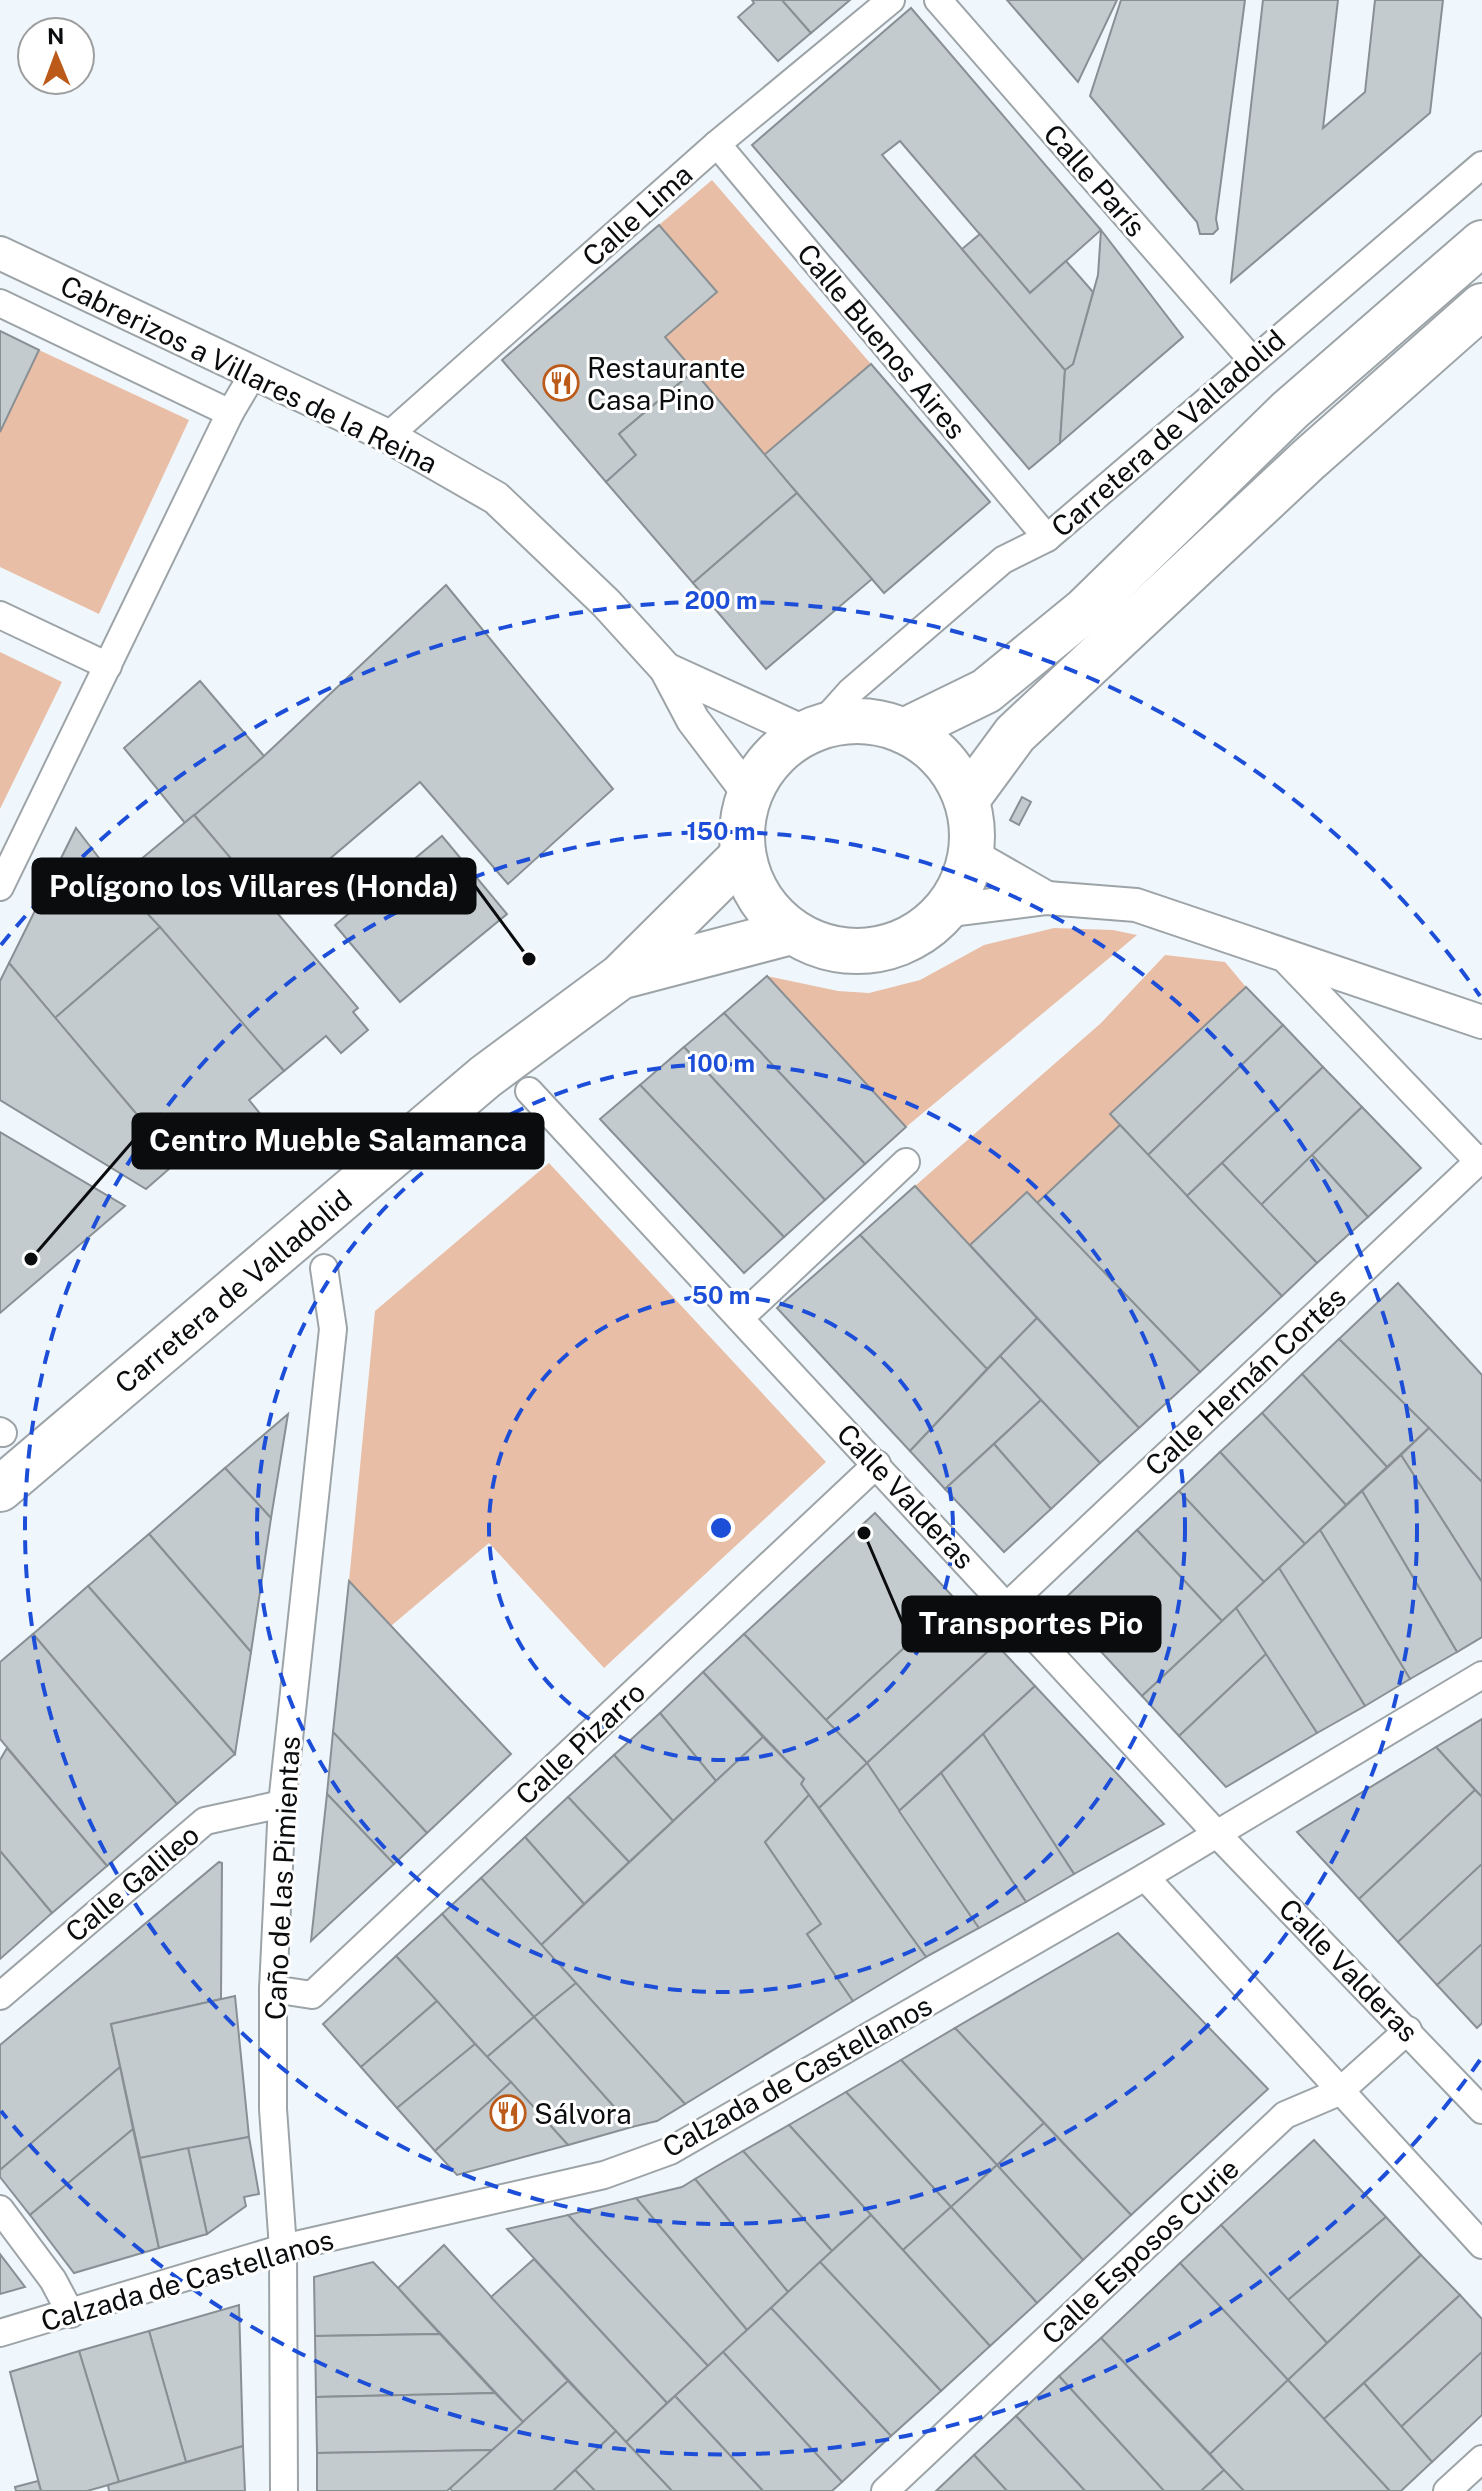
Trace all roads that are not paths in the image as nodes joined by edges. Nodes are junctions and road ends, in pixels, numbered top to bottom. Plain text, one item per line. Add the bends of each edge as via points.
1 (891, 0) edge
2 (938, 0) edge
3 (717, 144) junction
4 (1482, 165) edge
5 (1482, 243) edge
6 (0, 253) edge
7 (0, 303) edge
8 (1482, 306) edge
9 (1252, 360) junction
10 (253, 374) junction
11 (230, 413) junction
12 (388, 436) junction
13 (1047, 538) junction
14 (0, 615) edge
15 (108, 666) junction
16 (666, 669) junction
17 (811, 731) junction
18 (904, 731) junction
19 (749, 794) junction
20 (968, 798) junction
21 (972, 855) junction
22 (742, 856) junction
23 (0, 887) edge
24 (1047, 898) junction
25 (944, 911) junction
26 (791, 932) junction
27 (1276, 950) junction
28 (620, 977) junction
29 (1482, 1022) edge
30 (529, 1091) dead end
31 (1480, 1160) edge
32 (906, 1162) dead end
33 (324, 1268) dead end
34 (740, 1318) junction
35 (877, 1464) junction
36 (0, 1489) edge
37 (1008, 1605) junction
38 (1482, 1675) edge
39 (282, 1804) junction
40 (1216, 1833) junction
41 (1145, 1877) junction
42 (273, 1989) junction
43 (0, 1996) edge
44 (1408, 2030) junction
45 (1339, 2092) junction
46 (1482, 2110) edge
47 (0, 2209) edge
48 (1482, 2245) edge
49 (283, 2248) junction
50 (71, 2314) junction
51 (0, 2333) edge
52 (1482, 2459) edge
53 (284, 2491) edge
54 (885, 2491) edge
55 (1447, 2491) edge

1 - 3 street, Calle Lima
2 - 9 street, Calle París
3 - 12 street, Calle Lima
3 - 13 street, Calle Buenos Aires
4 - 9 street, Carretera de Valladolid
5 - 18 highway via 1290,410 1085,610 986,691
6 - 10 street, Cabrerizos a Villares de la Reina
7 - 11 street
8 - 20 highway via 1308,460 1015,734
9 - 13 street, Carretera de Valladolid
10 - 11 street
10 - 12 street, Cabrerizos a Villares de la Reina
11 - 15 street
12 - 16 street, Cabrerizos a Villares de la Reina via 496,498
13 - 17 street, Carretera de Valladolid via 1003,560
14 - 15 street
15 - 23 street
16 - 17 street, Cabrerizos a Villares de la Reina
16 - 19 street, Cabrerizos a Villares de la Reina via 693,720
17 - 18 highway via 860,722
17 - 19 highway via 774,758
18 - 20 highway via 941,753
19 - 22 highway via 742,818
20 - 21 highway
21 - 24 street
21 - 25 highway via 962,885
22 - 26 highway via 753,889
22 - 28 highway, Carretera de Valladolid
24 - 25 street
24 - 27 street via 1136,905
25 - 26 highway via 919,934 888,947 855,952
26 - 28 highway, Carretera de Valladolid
27 - 29 street
27 - 31 street
28 - 36 highway, Carretera de Valladolid via 485,1077
30 - 34 street, Calle Valderas
31 - 37 street, Calle Hernán Cortés
32 - 34 street
33 - 39 street, Caño de las Pimientas via 333,1329
34 - 35 street, Calle Valderas
35 - 37 street, Calle Valderas
35 - 42 street, Calle Pizarro via 312,1995
37 - 40 street, Calle Valderas
38 - 40 street, Calzada de Castellanos
39 - 42 street, Caño de las Pimientas
39 - 43 street, Calle Galileo via 205,1821
40 - 41 street, Calzada de Castellanos
40 - 44 street, Calle Valderas
41 - 45 street
41 - 49 street, Calzada de Castellanos via 670,2151 604,2175
42 - 49 street, Caño de las Pimientas via 273,2109
44 - 45 street, Calle Esposos Curie
44 - 46 street, Calle Valderas
45 - 48 street
45 - 54 street, Calle Esposos Curie via 1285,2115
47 - 50 street via 53,2280
49 - 50 street, Calzada de Castellanos
49 - 53 street, Caño de las Pimientas
50 - 51 street, Calzada de Castellanos
52 - 55 street

